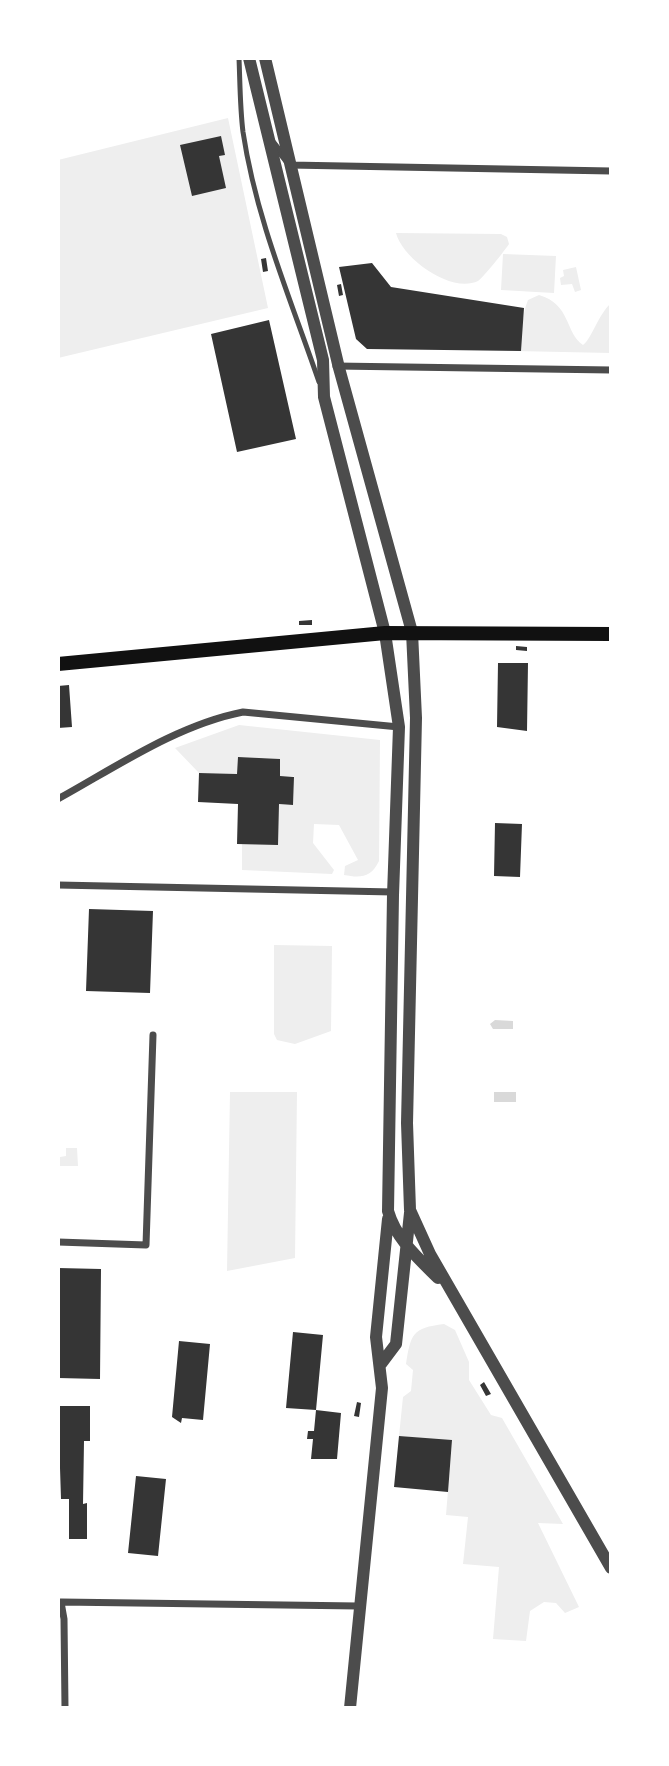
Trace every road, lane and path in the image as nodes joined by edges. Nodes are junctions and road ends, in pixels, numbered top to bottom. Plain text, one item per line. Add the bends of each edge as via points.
1 (239, 58) edge
2 (249, 58) edge
3 (265, 58) edge
4 (267, 135) junction
5 (290, 165) junction
6 (611, 171) edge
7 (323, 360) junction
8 (339, 368) junction
9 (611, 370) edge
10 (324, 397) junction
11 (412, 632) junction
12 (385, 633) junction
13 (611, 634) edge
14 (58, 664) edge
15 (399, 727) junction
16 (58, 799) edge
17 (58, 885) edge
18 (393, 892) junction
19 (153, 1035) dead end
20 (410, 1210) junction
21 (388, 1211) junction
22 (58, 1242) edge
23 (407, 1247) junction
24 (430, 1254) junction
25 (385, 1259) junction
26 (450, 1288) junction
27 (381, 1364) junction
28 (611, 1568) edge
29 (358, 1606) junction
30 (65, 1708) edge
31 (350, 1708) edge

1 - 10 lane via 243,132 273,256
2 - 4 street
3 - 5 street
4 - 5 street
4 - 7 street
5 - 6 street
5 - 8 street
7 - 8 street
7 - 10 street
8 - 9 street
8 - 11 street
10 - 12 street
11 - 12 main road
11 - 13 main road
11 - 20 street via 416,718 407,1016
12 - 14 main road
12 - 15 street
15 - 16 street via 243,712 217,717
15 - 18 street
17 - 18 street
18 - 21 street
19 - 22 street via 146,1245
20 - 23 street
20 - 24 street
21 - 23 street
21 - 25 street
23 - 24 street
23 - 25 street
23 - 26 street
23 - 27 street via 396,1344
24 - 26 street
25 - 27 street via 376,1337
26 - 28 street
27 - 29 street
29 - 30 street via 61,1602
29 - 31 street

